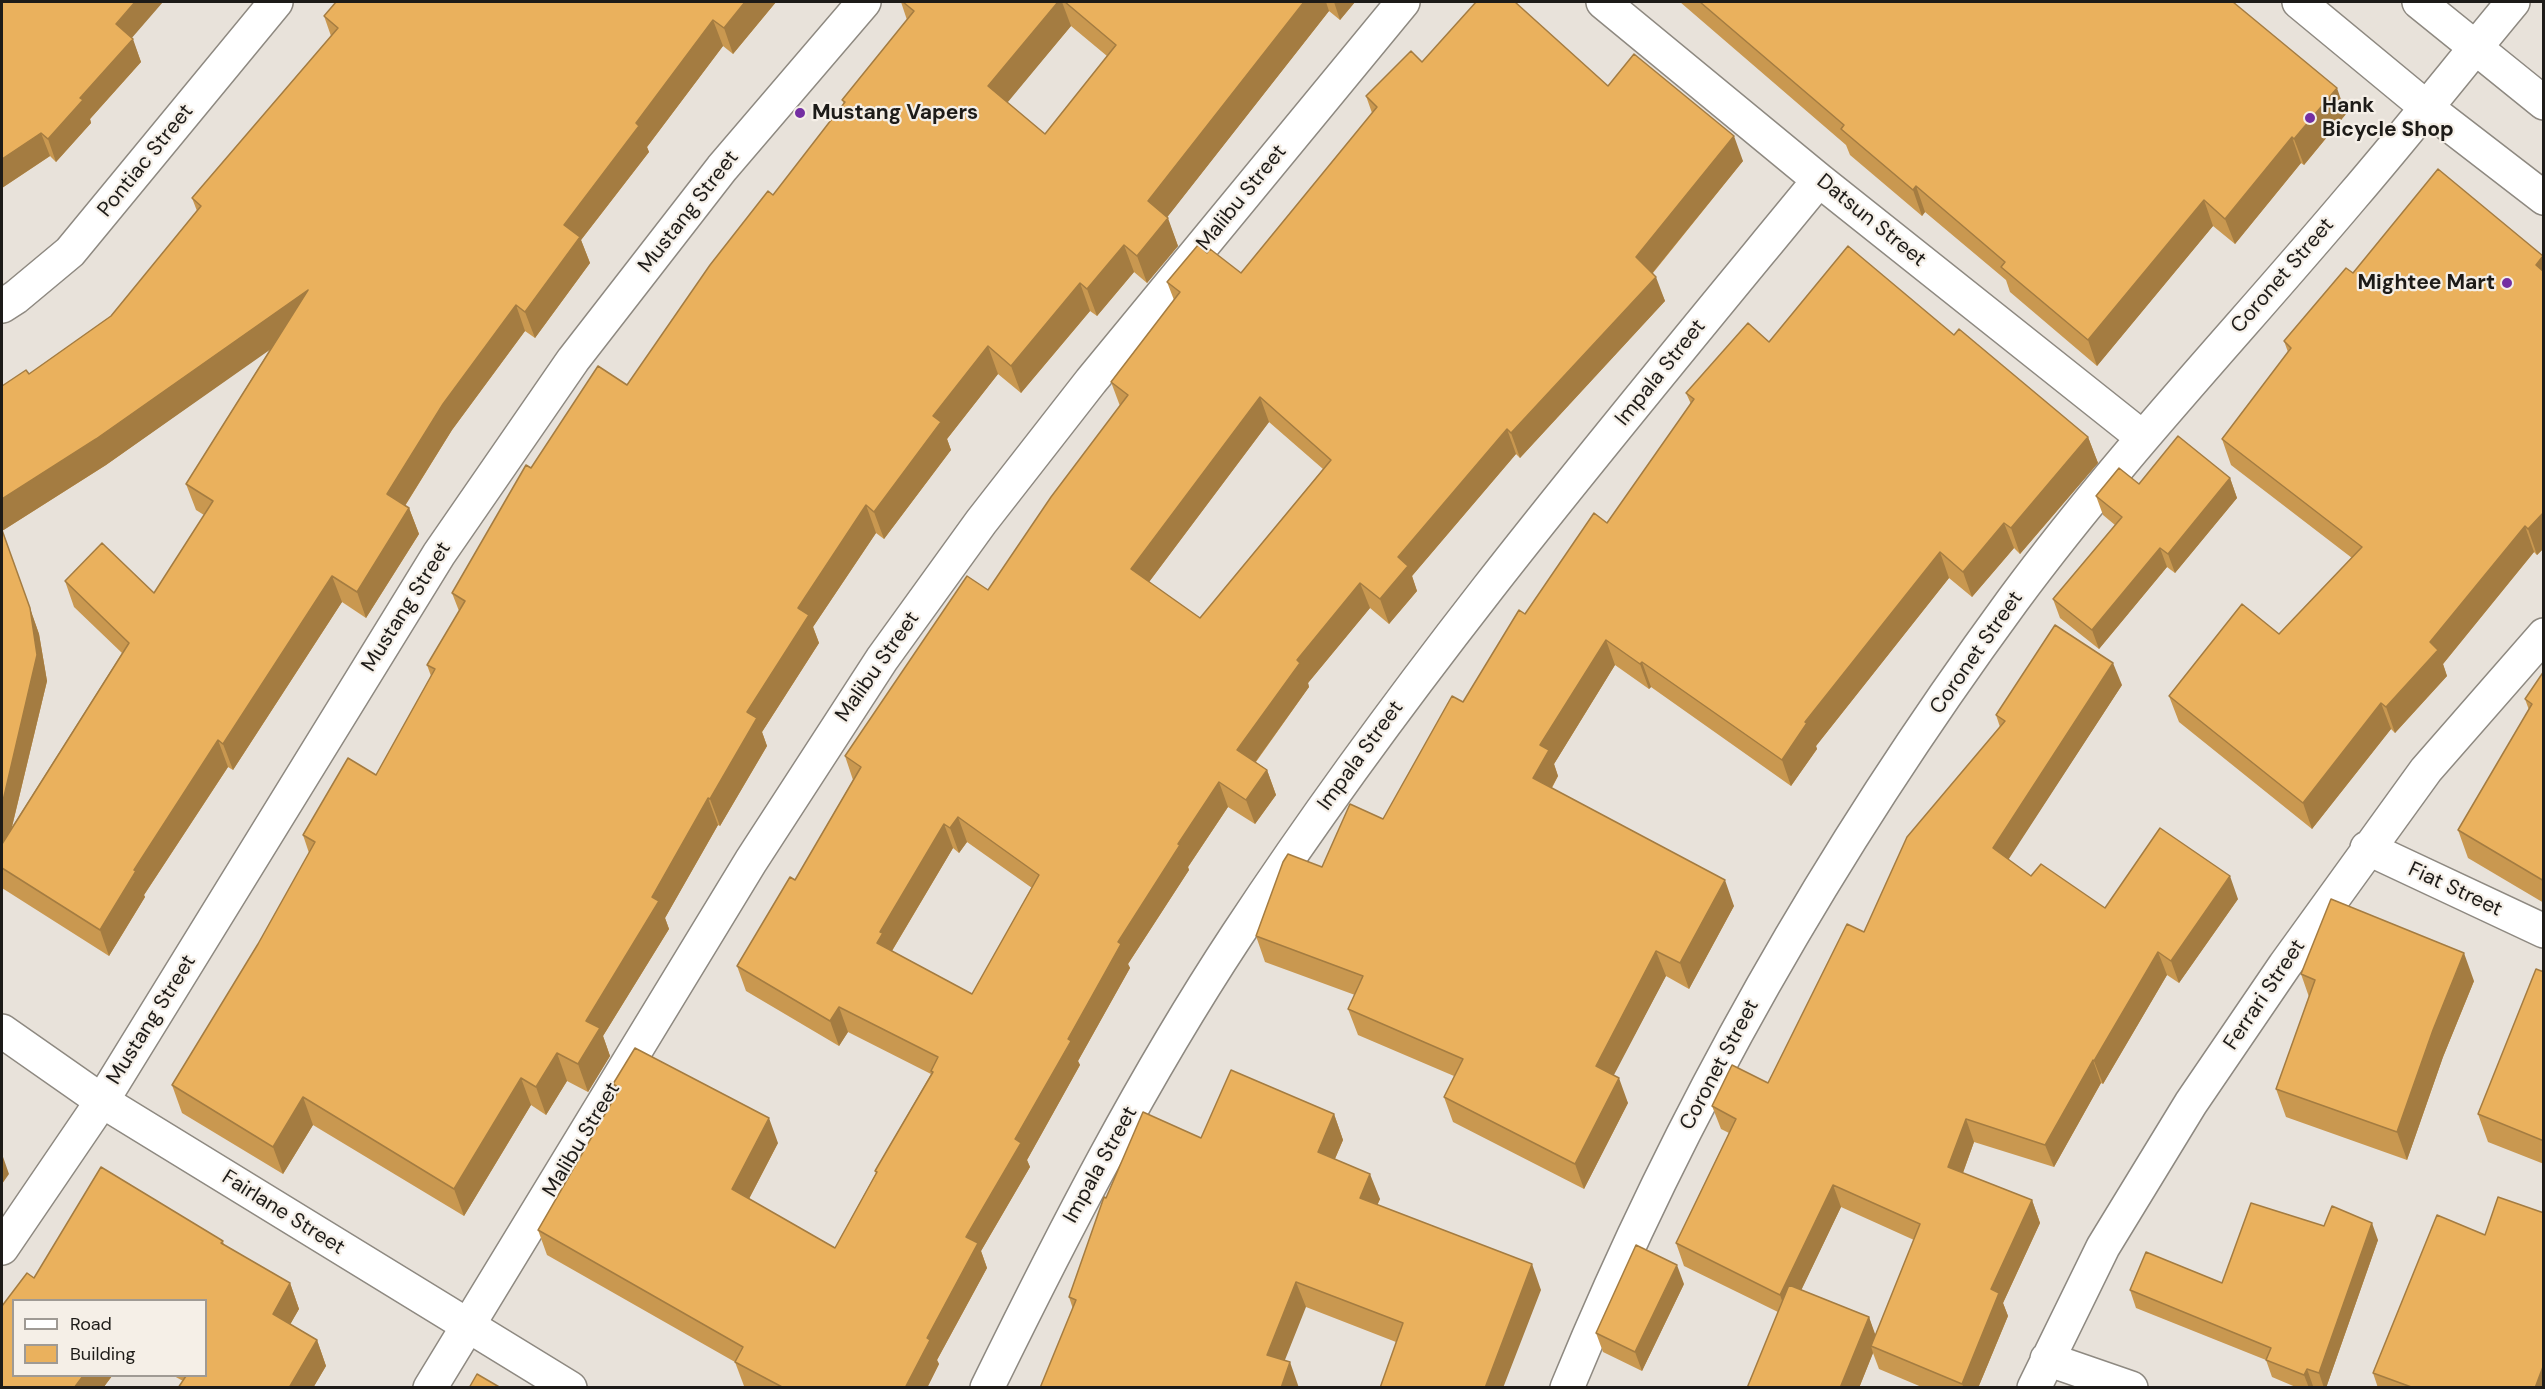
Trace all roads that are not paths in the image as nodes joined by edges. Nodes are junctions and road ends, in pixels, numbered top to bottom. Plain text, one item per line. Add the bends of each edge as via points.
1 (276, 2) edge
2 (864, 2) edge
3 (1403, 2) edge
4 (1603, 2) edge
5 (2299, 2) edge
6 (2419, 2) edge
7 (2513, 2) edge
8 (2475, 48) junction
9 (2544, 103) edge
10 (2426, 107) junction
11 (1819, 180) junction
12 (2544, 198) edge
13 (2, 306) edge
14 (2142, 437) junction
15 (2544, 634) edge
16 (2367, 848) junction
17 (2544, 931) edge
18 (2, 1031) edge
19 (102, 1101) junction
20 (2, 1248) edge
21 (468, 1327) junction
22 (2040, 1373) edge
23 (430, 1388) edge
24 (570, 1388) edge
25 (987, 1388) edge
26 (1567, 1388) edge
27 (2131, 1388) edge

1 - 13 street, Pontiac Street via 70,252
2 - 19 street, Mustang Street via 722,168 566,369 439,554
3 - 21 street, Malibu Street via 1091,381 882,658 751,861
4 - 11 street, Datsun Street
5 - 10 street
6 - 8 street
7 - 8 street, Coronet Street
8 - 9 street
8 - 10 street, Coronet Street
10 - 12 street
10 - 14 street, Coronet Street via 2352,198
11 - 14 street, Datsun Street
11 - 25 street, Impala Street via 1568,485 1436,652 1327,802 1156,1065 1051,1256
14 - 26 street, Coronet Street via 2014,599 1895,768 1786,944 1687,1125 1598,1311
15 - 16 street, Ferrari Street via 2426,770
16 - 17 street, Fiat Street
16 - 22 street, Ferrari Street via 2191,1103 2103,1247
18 - 19 street, Fairlane Street
19 - 20 street, Mustang Street
19 - 21 street, Fairlane Street
21 - 23 street, Malibu Street
21 - 24 street, Fairlane Street
22 - 27 street

